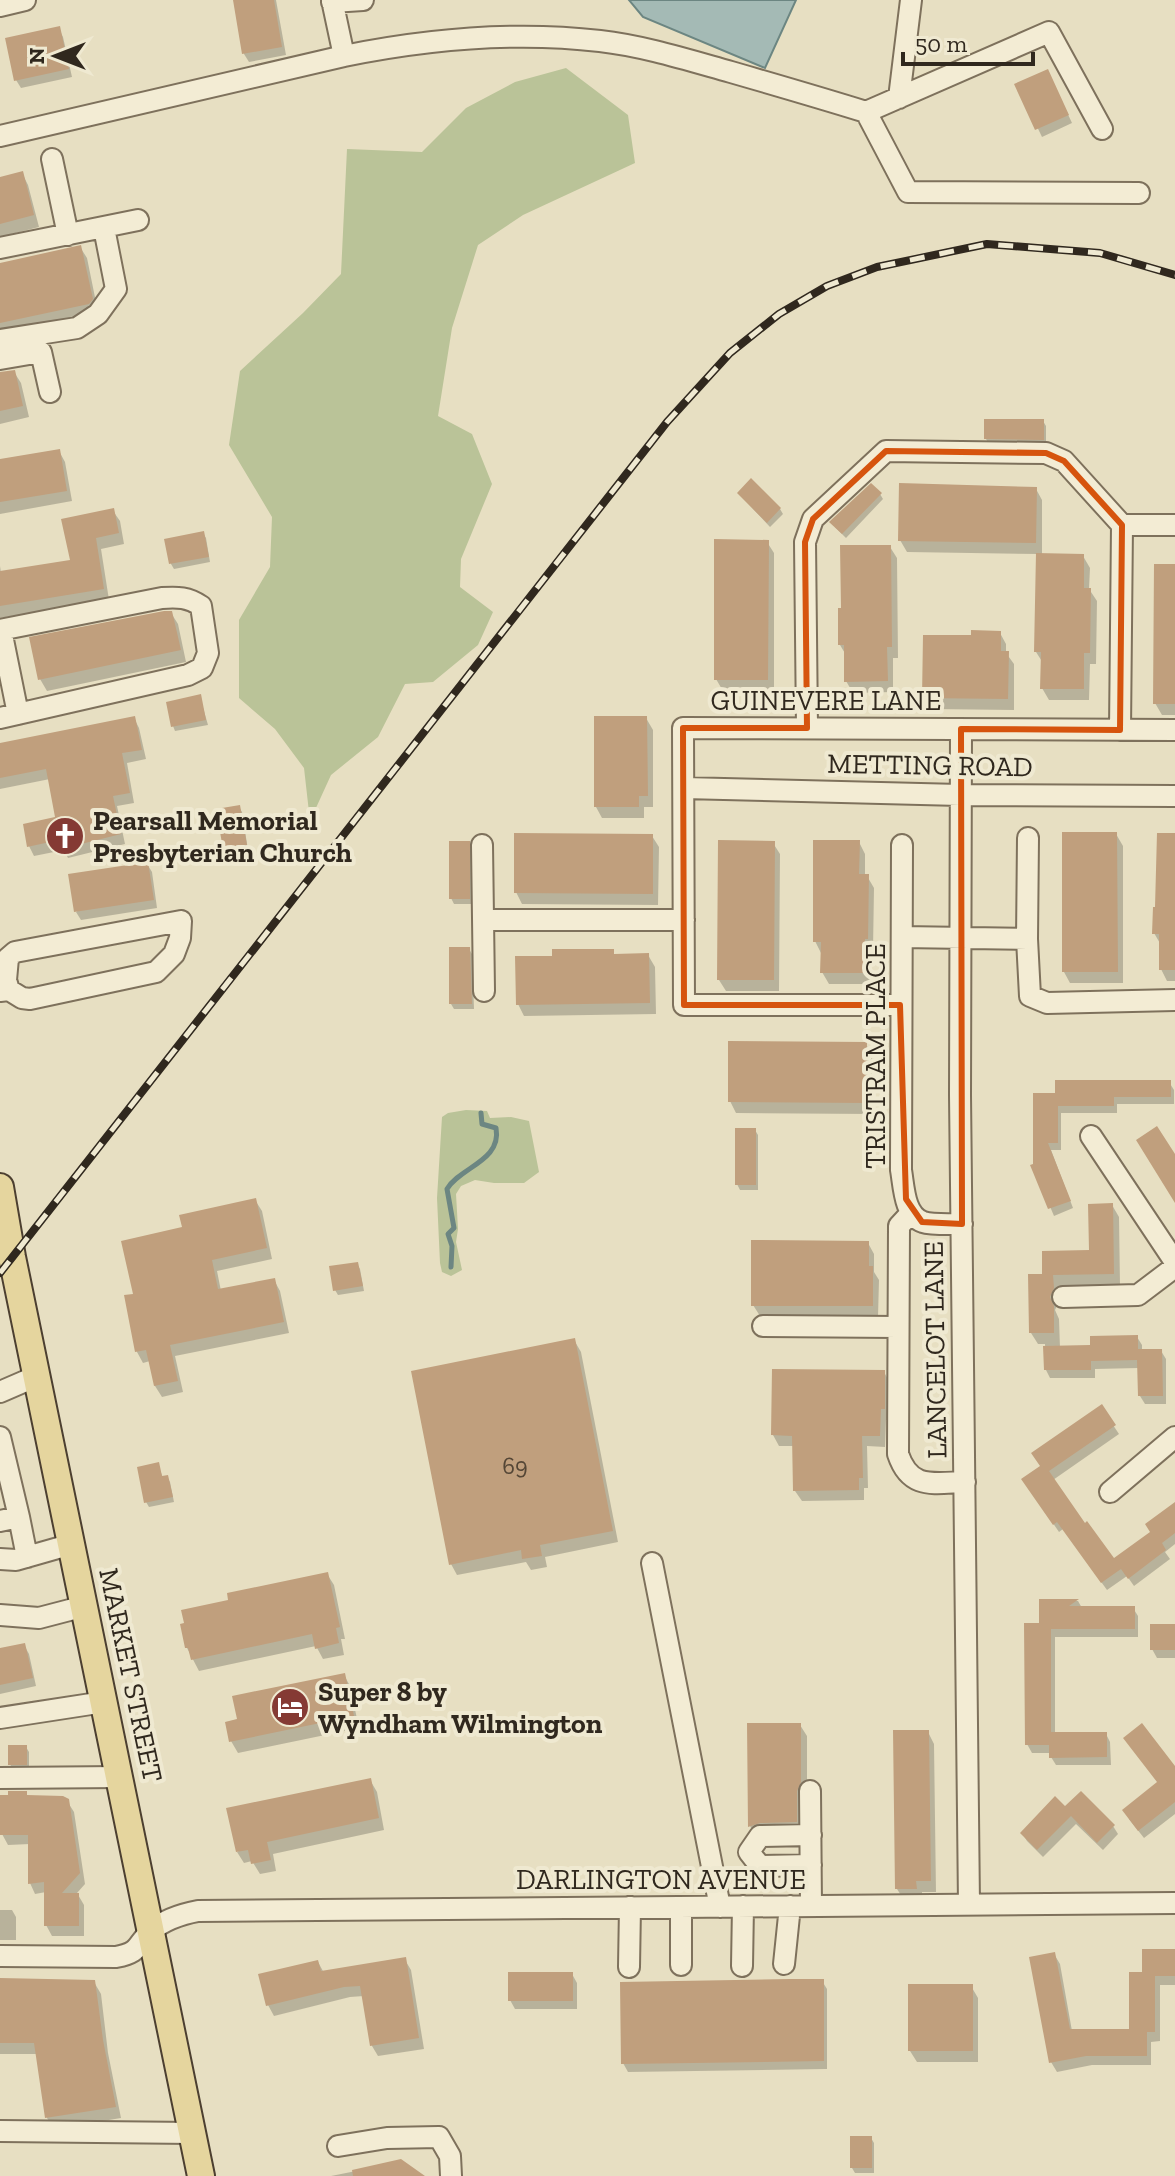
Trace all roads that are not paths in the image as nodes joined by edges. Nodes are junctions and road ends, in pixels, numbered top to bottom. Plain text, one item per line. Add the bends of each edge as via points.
1 (25, 0) edge
2 (363, 0) edge
3 (911, 0) edge
4 (332, 1) edge
5 (0, 6) edge
6 (344, 56) junction
7 (899, 98) junction
8 (866, 112) junction
9 (1102, 129) dead end
10 (0, 136) edge
11 (52, 159) dead end
12 (1139, 193) dead end
13 (138, 220) dead end
14 (104, 228) junction
15 (68, 235) junction
16 (0, 248) edge
17 (0, 340) edge
18 (39, 343) junction
19 (0, 359) edge
20 (50, 392) dead end
21 (1122, 525) junction
22 (1175, 525) edge
23 (1, 630) edge
24 (9, 716) edge
25 (807, 728) junction
26 (961, 729) junction
27 (1120, 730) junction
28 (1175, 730) edge
29 (684, 788) junction
30 (960, 795) junction
31 (1175, 796) edge
32 (1028, 838) dead end
33 (482, 845) dead end
34 (902, 845) dead end
35 (483, 920) junction
36 (684, 920) junction
37 (902, 937) junction
38 (960, 938) junction
39 (1027, 939) junction
40 (4, 956) edge
41 (4, 990) edge
42 (484, 991) dead end
43 (1175, 1000) edge
44 (900, 1005) junction
45 (1091, 1136) dead end
46 (1, 1197) edge
47 (911, 1213) junction
48 (962, 1224) junction
49 (1175, 1264) edge
50 (1063, 1297) dead end
51 (763, 1326) dead end
52 (898, 1327) junction
53 (37, 1376) junction
54 (0, 1392) edge
55 (0, 1437) edge
56 (1175, 1437) edge
57 (4, 1467) edge
58 (965, 1482) junction
59 (1110, 1492) dead end
60 (10, 1519) edge
61 (72, 1544) junction
62 (27, 1557) junction
63 (0, 1559) edge
64 (652, 1563) dead end
65 (85, 1606) junction
66 (0, 1615) edge
67 (104, 1702) junction
68 (0, 1718) edge
69 (120, 1777) junction
70 (0, 1778) edge
71 (810, 1791) dead end
72 (811, 1835) junction
73 (811, 1865) junction
74 (1175, 1903) edge
75 (969, 1904) junction
76 (743, 1906) junction
77 (790, 1906) junction
78 (811, 1906) junction
79 (630, 1907) junction
80 (681, 1907) junction
81 (720, 1907) junction
82 (151, 1931) junction
83 (0, 1956) edge
84 (784, 1964) dead end
85 (681, 1965) dead end
86 (742, 1966) dead end
87 (629, 1967) dead end
88 (0, 2131) edge
89 (193, 2133) junction
90 (338, 2146) dead end
91 (201, 2176) edge
92 (451, 2176) edge

1 - 5 street
2 - 4 street
3 - 7 street
4 - 6 street
6 - 8 street via 443,41 527,36 614,43
6 - 10 street
7 - 8 street
7 - 9 street via 1049,32
8 - 12 street via 908,192
11 - 15 street
13 - 14 street
14 - 15 street
14 - 18 street via 116,289 98,314
15 - 16 street
17 - 18 street
18 - 19 street
18 - 20 street
21 - 22 street
21 - 25 street via 1064,461 1046,453 886,451 813,519 805,542
21 - 27 street
23 - 24 street
23 - 24 street via 180,596 201,606 208,653 202,668 188,675
25 - 26 street, GUINEVERE LANE
25 - 29 street, GUINEVERE LANE via 683,728
26 - 27 street, GUINEVERE LANE
26 - 30 street, LANCELOT LANE
27 - 28 street, GUINEVERE LANE
29 - 30 street, METTING ROAD
29 - 36 street, GUINEVERE LANE
30 - 31 street, METTING ROAD
30 - 38 street, LANCELOT LANE
32 - 39 street
33 - 35 street
34 - 37 street, TRISTRAM PLACE
35 - 36 street
35 - 42 street
36 - 44 street, GUINEVERE LANE via 684,1005
37 - 38 street
37 - 44 street, TRISTRAM PLACE
38 - 39 street
38 - 48 street, LANCELOT LANE
39 - 43 street via 1030,996 1047,1003
40 - 41 street
40 - 41 street via 181,921 174,954 156,972 30,999
44 - 47 street, TRISTRAM PLACE via 901,1170
45 - 49 street
46 - 53 main road, MARKET STREET
47 - 48 street via 922,1222
47 - 52 street via 899,1226
48 - 58 street, LANCELOT LANE
49 - 50 street via 1138,1295
51 - 52 street
52 - 58 street via 902,1466 923,1483
53 - 54 street
53 - 61 main road, MARKET STREET
55 - 57 street
56 - 59 street
57 - 60 street
58 - 75 street, LANCELOT LANE
60 - 62 street
61 - 62 street
61 - 65 main road, MARKET STREET
62 - 63 street
64 - 81 street
65 - 66 street via 39,1618
65 - 67 main road, MARKET STREET
67 - 68 street
67 - 69 main road, MARKET STREET
69 - 70 street
69 - 82 main road, MARKET STREET
71 - 72 street
72 - 73 street
72 - 73 street via 760,1836 749,1852 760,1866
73 - 78 street
74 - 75 street, DARLINGTON AVENUE
75 - 78 street, DARLINGTON AVENUE
76 - 77 street, DARLINGTON AVENUE
76 - 81 street, DARLINGTON AVENUE
76 - 86 street
77 - 78 street, DARLINGTON AVENUE
77 - 84 street
79 - 80 street, DARLINGTON AVENUE
79 - 82 street, DARLINGTON AVENUE via 198,1911
79 - 87 street
80 - 81 street, DARLINGTON AVENUE
80 - 85 street
82 - 83 street, DARLINGTON AVENUE via 132,1954 116,1957
82 - 89 main road, MARKET STREET
88 - 89 street
89 - 91 main road, MARKET STREET
90 - 92 street via 439,2137 450,2156

